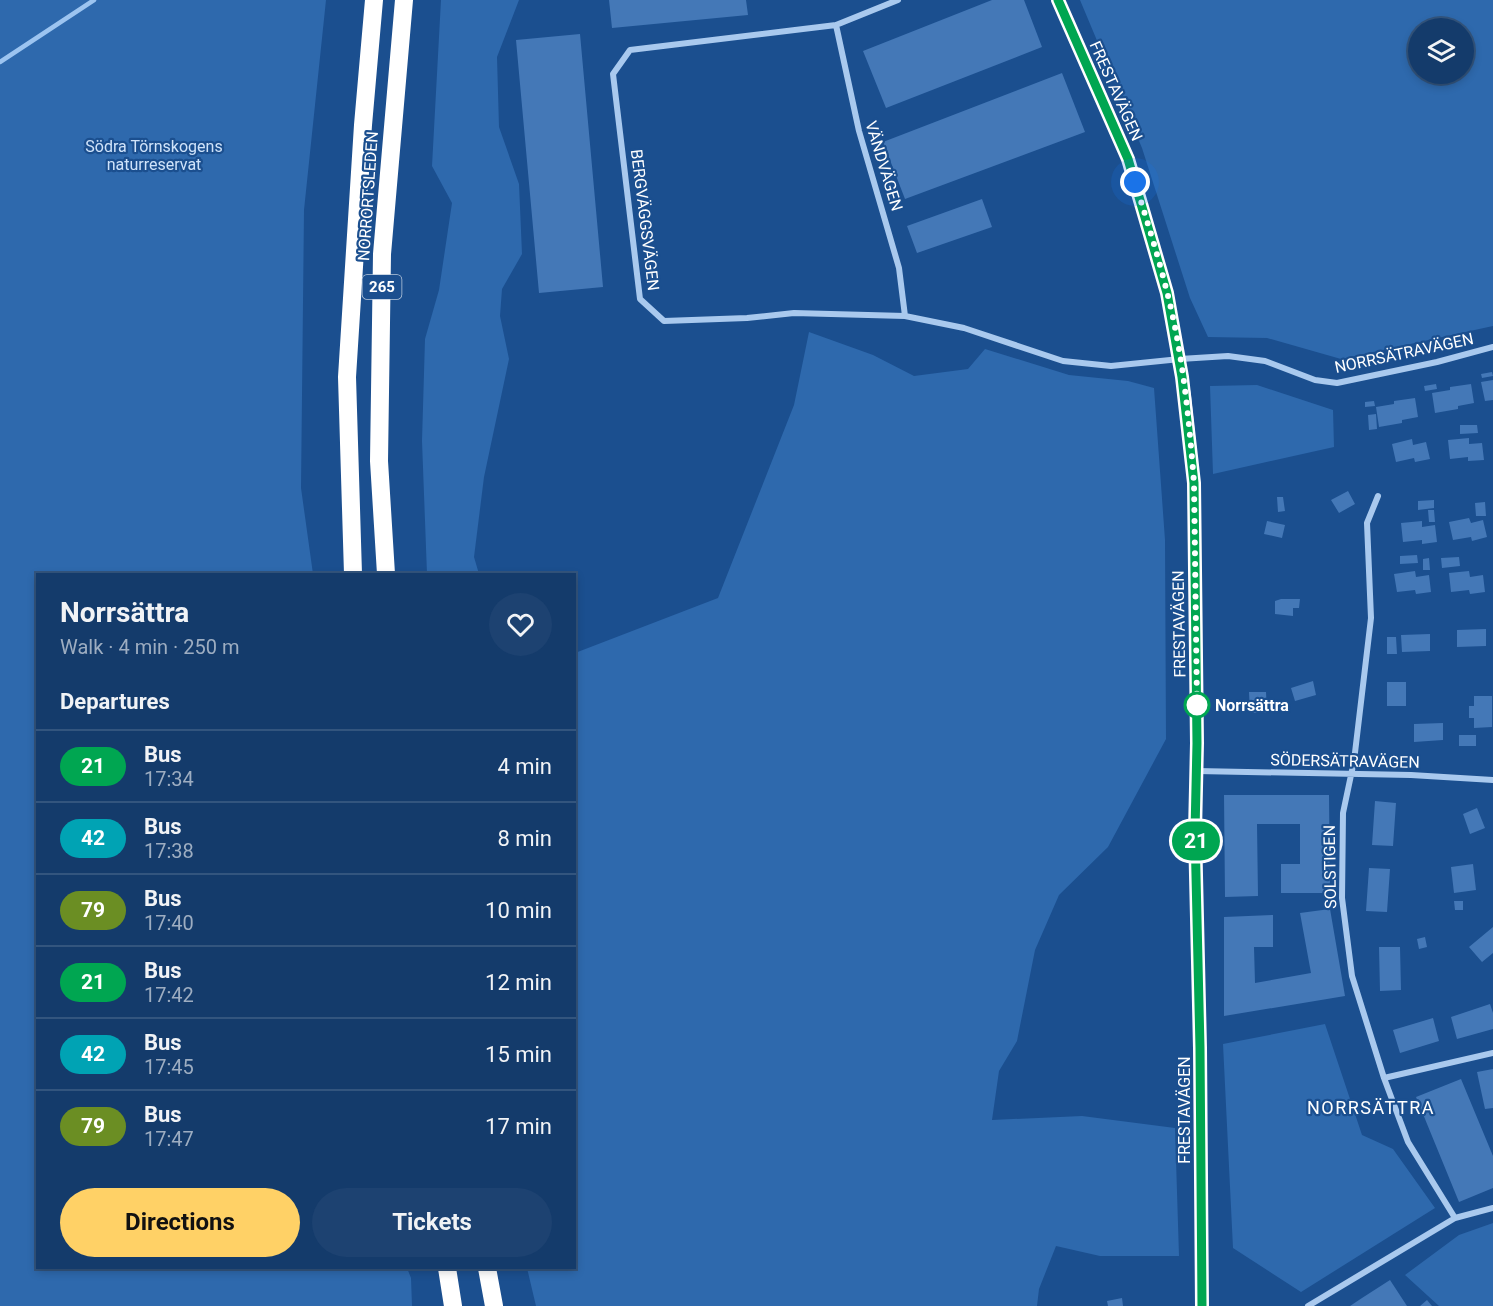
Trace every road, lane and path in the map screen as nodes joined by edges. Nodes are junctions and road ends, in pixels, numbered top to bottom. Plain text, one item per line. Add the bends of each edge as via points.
1 (374, 0) edge
2 (404, 0) edge
3 (898, 0) edge
4 (1058, 0) edge
5 (836, 25) junction
6 (905, 316) junction
7 (1493, 347) edge
8 (1180, 359) junction
9 (1378, 496) dead end
10 (353, 573) edge
11 (386, 573) edge
12 (1196, 771) junction
13 (1350, 775) junction
14 (1493, 780) edge
15 (1493, 1053) edge
16 (1384, 1078) junction
17 (1493, 1208) edge
18 (1455, 1218) junction
19 (447, 1269) edge
20 (487, 1269) edge
21 (1313, 1305) edge
22 (453, 1306) edge
23 (494, 1306) edge
24 (1202, 1306) edge

1 - 10 highway, NORRORTSLEDEN / 265 via 347,377
2 - 11 highway, NORRORTSLEDEN / 265 via 382,254 379,461
3 - 5 street, BERGVÄGGSVÄGEN
4 - 8 street, FRESTAVÄGEN via 1128,159 1167,293
5 - 6 street, VÄNDVÄGEN via 859,131 899,268
5 - 6 street, BERGVÄGGSVÄGEN via 630,50 613,75 640,299 664,321 794,313
6 - 8 street, BERGVÄGGSVÄGEN via 964,328 1063,361 1112,366
7 - 8 street, NORRSÄTRAVÄGEN via 1337,383 1315,380 1265,361 1228,356
8 - 12 street, FRESTAVÄGEN via 1194,483
9 - 13 street, SOLSTIGEN via 1367,523 1371,618
12 - 13 street, SÖDERSÄTRAVÄGEN
12 - 24 street, FRESTAVÄGEN
13 - 14 street, SÖDERSÄTRAVÄGEN
13 - 16 street, SOLSTIGEN via 1343,813 1342,898 1352,976
15 - 16 street
16 - 18 street, SOLSTIGEN via 1408,1142
17 - 18 street
18 - 21 street
19 - 22 highway
20 - 23 highway

